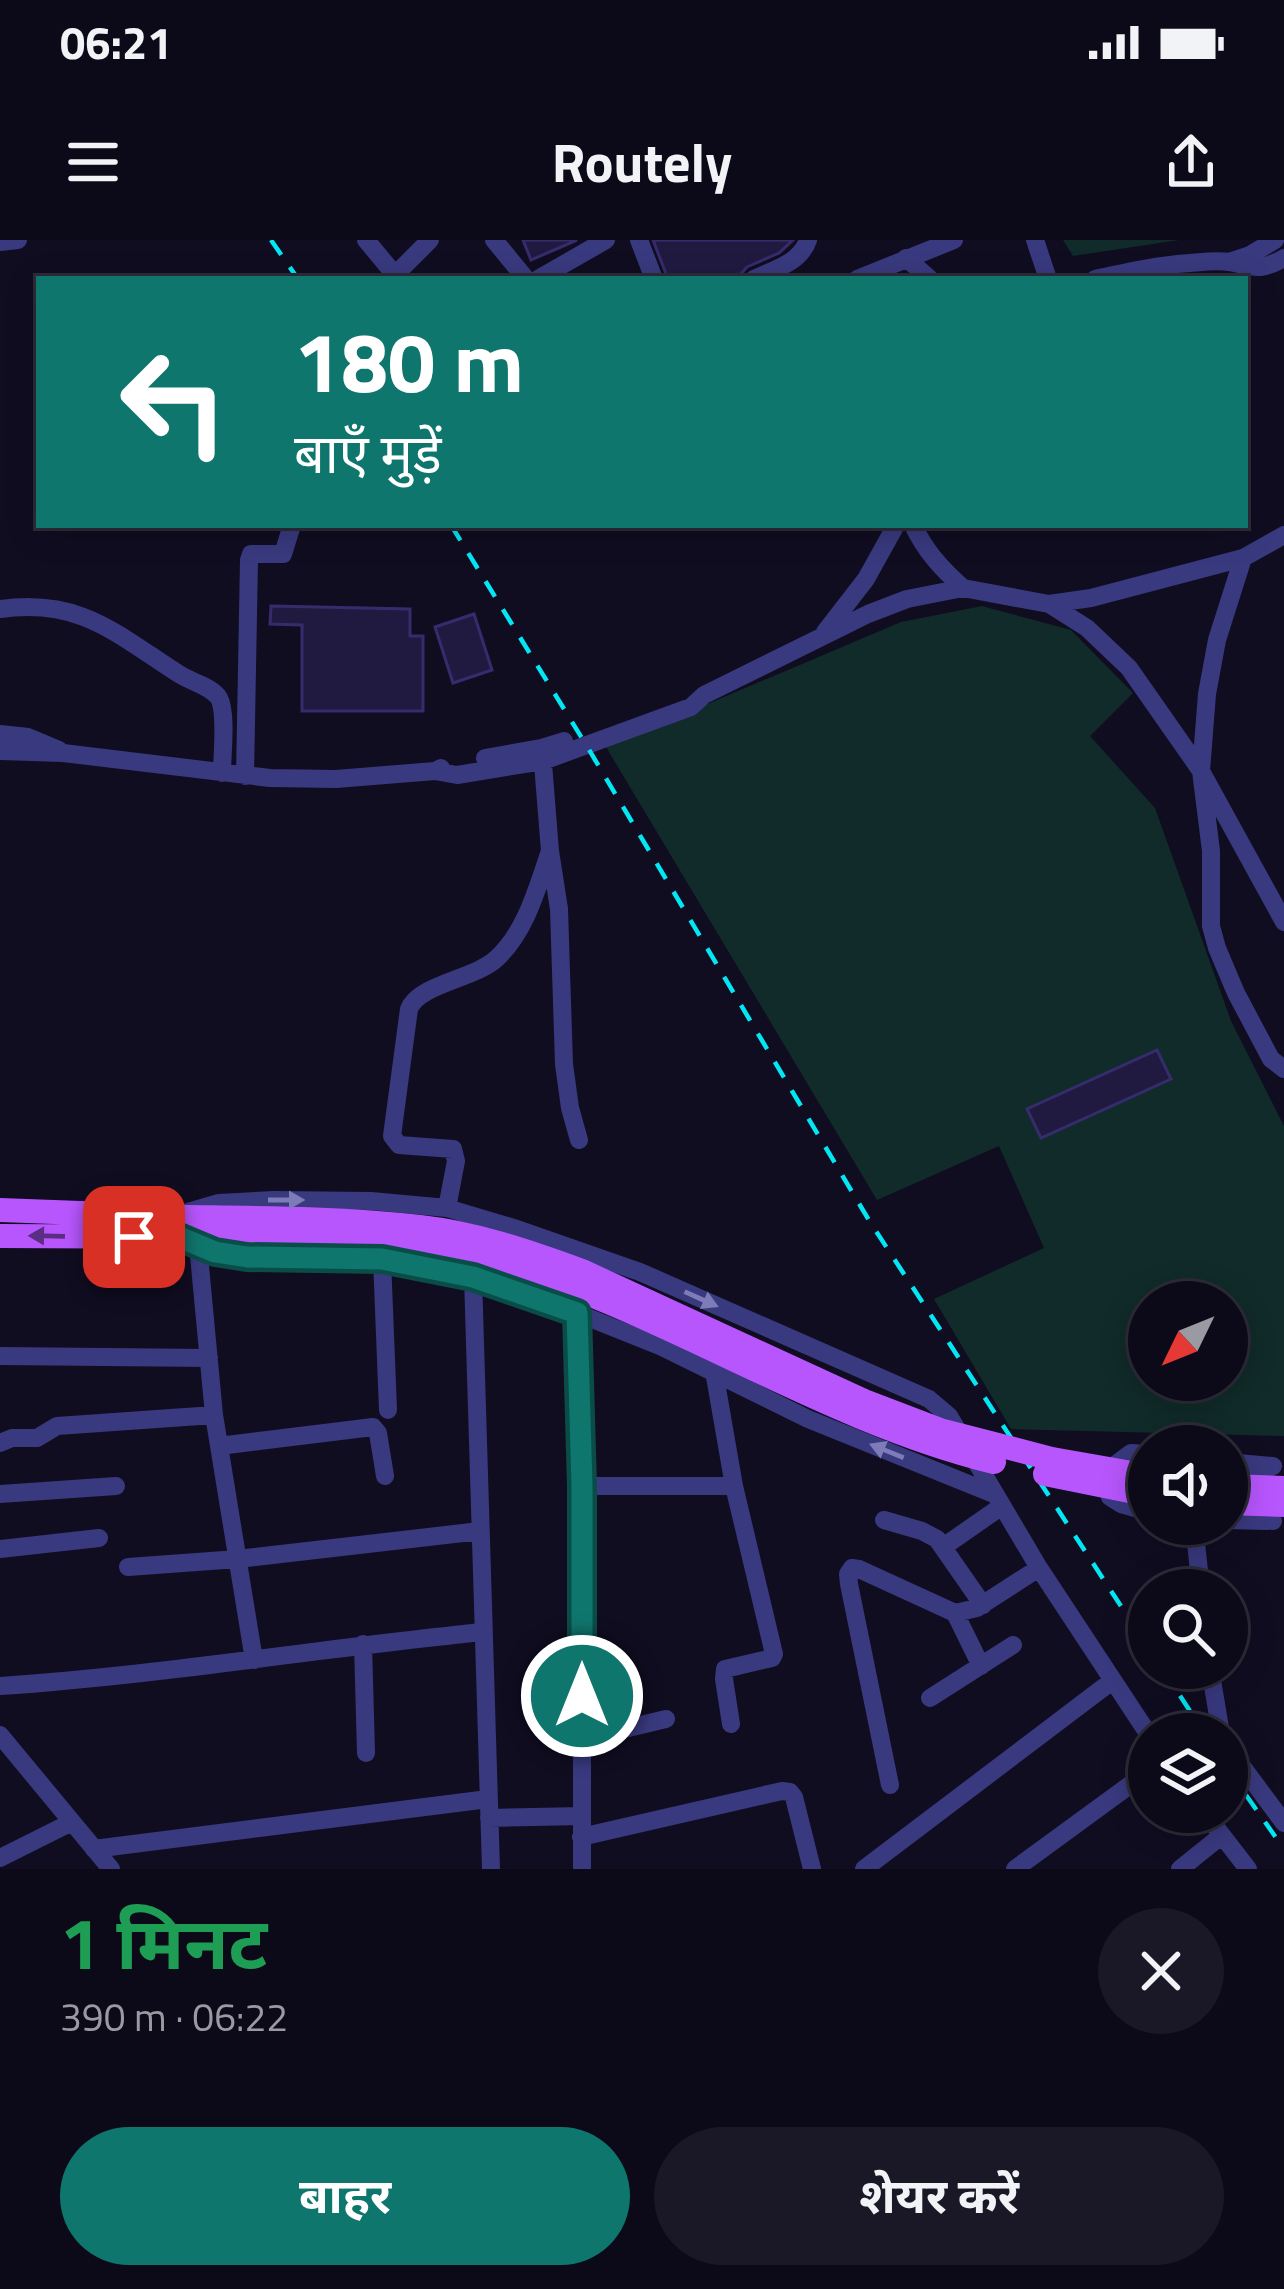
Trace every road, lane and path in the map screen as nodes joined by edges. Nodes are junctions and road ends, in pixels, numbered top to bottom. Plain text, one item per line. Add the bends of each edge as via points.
1 (18, 240) edge
2 (366, 240) edge
3 (430, 240) edge
4 (494, 240) edge
5 (606, 240) edge
6 (639, 240) edge
7 (808, 240) edge
8 (954, 240) edge
9 (1035, 240) edge
10 (0, 242) edge
11 (1280, 253) edge
12 (907, 258) junction
13 (392, 276) edge
14 (394, 276) edge
15 (524, 276) edge
16 (543, 276) edge
17 (653, 276) edge
18 (760, 276) edge
19 (864, 276) edge
20 (927, 276) edge
21 (1047, 276) edge
22 (1108, 276) edge
23 (291, 528) edge
24 (894, 528) edge
25 (914, 528) edge
26 (1284, 535) edge
27 (1243, 558) junction
28 (963, 588) junction
29 (1049, 604) junction
30 (0, 609) edge
31 (818, 640) junction
32 (0, 734) edge
33 (0, 751) edge
34 (63, 753) junction
35 (542, 754) junction
36 (1201, 771) junction
37 (222, 773) junction
38 (245, 776) junction
39 (550, 851) junction
40 (1284, 922) edge
41 (1284, 1069) edge
42 (579, 1140) dead end
43 (447, 1208) junction
44 (0, 1210) edge
45 (187, 1231) junction
46 (0, 1236) edge
47 (382, 1259) junction
48 (473, 1277) junction
49 (577, 1313) junction
50 (0, 1356) edge
51 (209, 1358) junction
52 (714, 1371) junction
53 (388, 1410) dead end
54 (214, 1414) junction
55 (0, 1443) edge
56 (219, 1446) junction
57 (1128, 1455) edge
58 (1248, 1466) edge
59 (1128, 1472) edge
60 (1280, 1473) edge
61 (386, 1476) dead end
62 (1248, 1481) edge
63 (116, 1486) dead end
64 (582, 1486) junction
65 (734, 1486) junction
66 (1128, 1491) edge
67 (0, 1494) edge
68 (999, 1500) junction
69 (1128, 1506) edge
70 (1248, 1508) edge
71 (1280, 1516) edge
72 (1248, 1518) edge
73 (884, 1520) dead end
74 (480, 1532) junction
75 (99, 1538) dead end
76 (943, 1547) junction
77 (0, 1549) edge
78 (238, 1558) junction
79 (128, 1568) dead end
80 (1039, 1568) junction
81 (983, 1604) junction
82 (955, 1613) junction
83 (483, 1632) junction
84 (363, 1644) junction
85 (1013, 1645) dead end
86 (254, 1660) junction
87 (980, 1666) junction
88 (1112, 1681) junction
89 (0, 1686) edge
90 (930, 1698) dead end
91 (1134, 1713) edge
92 (666, 1719) dead end
93 (731, 1724) dead end
94 (582, 1739) junction
95 (4, 1746) edge
96 (366, 1753) dead end
97 (1248, 1774) edge
98 (890, 1785) dead end
99 (1128, 1786) edge
100 (489, 1809) junction
101 (582, 1816) junction
102 (72, 1822) junction
103 (1284, 1823) edge
104 (1219, 1833) edge
105 (1221, 1836) junction
106 (581, 1837) junction
107 (94, 1849) junction
108 (0, 1858) edge
109 (111, 1869) edge
110 (491, 1869) edge
111 (582, 1869) edge
112 (812, 1869) edge
113 (863, 1869) edge
114 (1016, 1869) edge
115 (1180, 1869) edge
116 (1248, 1869) edge

1 - 10 street
2 - 13 street
3 - 14 street
4 - 15 street
5 - 16 street
6 - 17 street
7 - 18 street via 793,260
8 - 12 street
9 - 21 street
11 - 22 street
12 - 19 street
12 - 20 street
23 - 38 street via 283,554 250,554
24 - 31 street
25 - 28 street
26 - 27 street
27 - 29 street
27 - 36 street via 1211,669
28 - 29 street
28 - 31 street via 885,606
29 - 36 street via 1115,652
30 - 37 street via 32,605 94,619 211,690 222,704
31 - 35 street via 691,707
32 - 34 street
33 - 34 street
34 - 37 street
35 - 38 street via 457,775
35 - 39 street
36 - 40 street
36 - 41 street via 1217,948 1271,1059
37 - 38 street
39 - 42 street via 560,909 564,1064
39 - 43 street via 530,909 500,956 419,994 409,1009 392,1136 399,1145 453,1149
45 -> 43 street via 219,1203 249,1200
43 -> 68 street via 514,1228 929,1400 949,1416
44 - 45 main road
45 -> 46 main road
45 - 47 street via 215,1252 247,1257
45 - 51 street
45 - 59 main road, bridge via 289,1219 423,1227 534,1253 921,1424
45 - 66 main road, bridge via 371,1239 481,1258 615,1304 911,1438
47 - 48 street
47 - 53 street
48 - 49 street
48 - 74 street
49 - 52 street
49 - 64 street
50 - 51 street
51 - 54 street
52 - 65 street
68 -> 52 street
54 - 55 street via 57,1426
54 - 56 street
56 - 61 street via 373,1427
56 - 78 street
57 - 69 street via 1115,1465 1110,1497
58 - 60 street
60 - 62 main road, bridge
60 - 71 street via 1254,1479 1248,1497 1258,1514
63 - 67 street
64 - 65 street
64 - 94 street
65 - 93 street via 774,1654 724,1669
68 - 76 street
68 - 80 street
70 - 71 main road, bridge
71 - 72 street
73 - 76 street
74 - 78 street
74 - 83 street
75 - 77 street
76 - 81 street
78 - 79 street
78 - 86 street
80 - 81 street
80 - 88 street
81 - 82 street
82 - 87 street
82 - 98 street via 859,1569 848,1574
83 - 84 street
83 - 100 street
84 - 86 street
84 - 96 street
85 - 87 street
86 - 89 street
87 - 90 street
88 - 91 street
88 - 113 street
92 - 94 street
94 - 101 street
95 - 102 street
97 - 103 street
99 - 114 street
100 - 101 street
100 - 107 street
100 - 110 street
101 - 106 street
102 - 107 street
102 - 108 street
104 - 105 street
105 - 115 street
105 - 116 street
106 - 111 street
106 - 112 street via 790,1792
107 - 109 street

